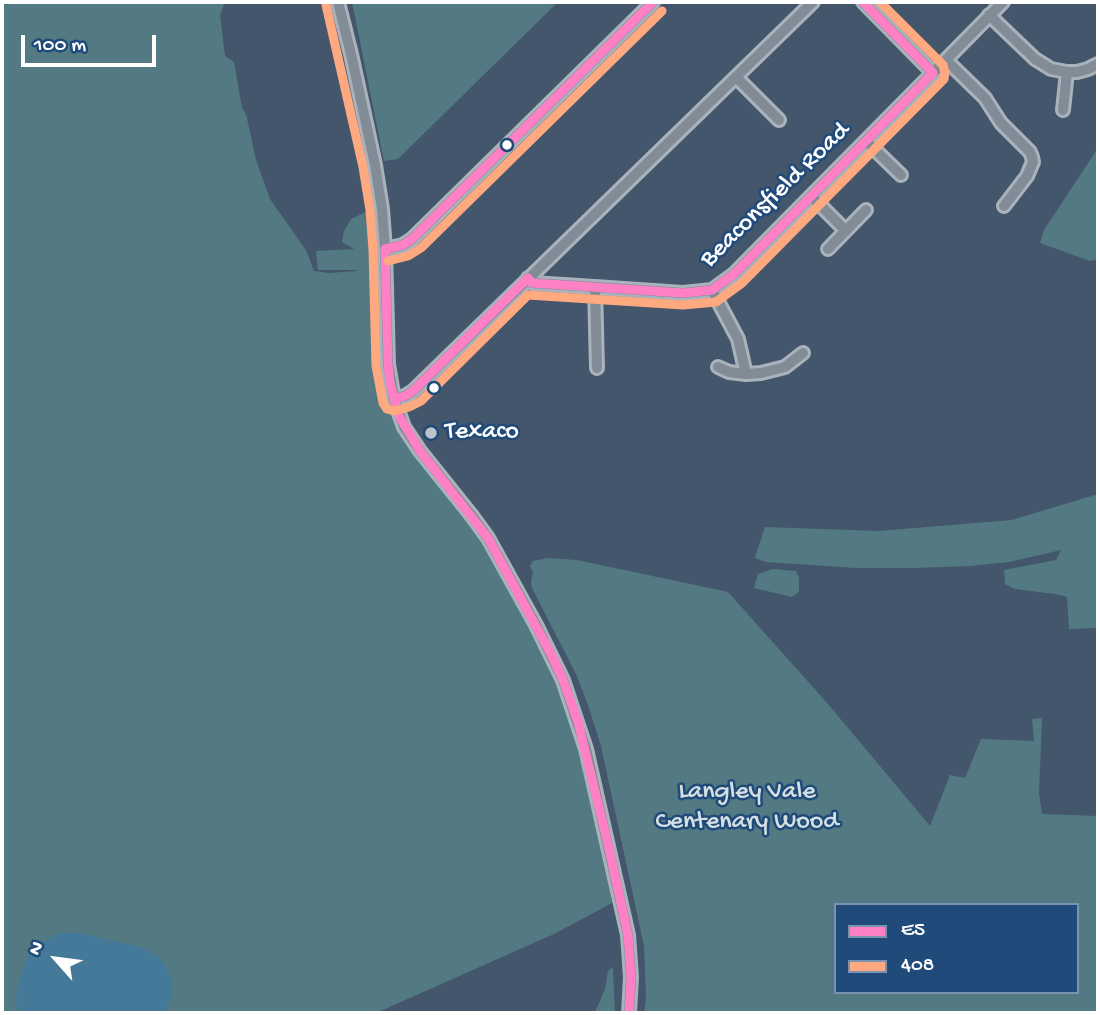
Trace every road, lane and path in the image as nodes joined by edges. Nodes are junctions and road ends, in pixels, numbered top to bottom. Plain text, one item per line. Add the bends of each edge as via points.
1 (338, 2) edge
2 (653, 2) edge
3 (813, 2) edge
4 (863, 2) edge
5 (1003, 2) edge
6 (989, 15) junction
7 (946, 60) junction
8 (1098, 64) edge
9 (1067, 72) junction
10 (933, 73) junction
11 (736, 77) junction
12 (1063, 110) dead end
13 (779, 120) dead end
14 (866, 141) junction
15 (901, 175) dead end
16 (811, 196) junction
17 (1004, 206) dead end
18 (866, 210) dead end
19 (845, 230) junction
20 (385, 248) junction
21 (828, 249) dead end
22 (528, 278) junction
23 (595, 287) junction
24 (712, 290) junction
25 (803, 353) dead end
26 (718, 367) dead end
27 (597, 368) dead end
28 (746, 374) junction
29 (394, 399) junction
30 (629, 1013) edge

1 - 20 street via 375,165
2 - 20 street via 412,239
3 - 11 street
4 - 10 street
5 - 6 street, Beaconsfield Road
6 - 7 street, Beaconsfield Road
6 - 9 street via 1041,64
7 - 10 street, Beaconsfield Road
7 - 17 street via 985,98 1032,157 1027,176
8 - 9 street
9 - 12 street
10 - 14 street, Beaconsfield Road
11 - 13 street
11 - 22 street
14 - 15 street
14 - 16 street, Beaconsfield Road
16 - 19 street
16 - 24 street, Beaconsfield Road via 734,274
18 - 19 street
19 - 21 street
20 - 29 street via 388,364
22 - 23 street, Beaconsfield Road via 532,283
22 - 29 street via 413,391
23 - 24 street, Beaconsfield Road via 683,293
23 - 27 street
24 - 28 street via 738,338
25 - 28 street via 785,367
26 - 28 street
29 - 30 street via 404,427 420,451 488,538 563,680 586,749 628,935

